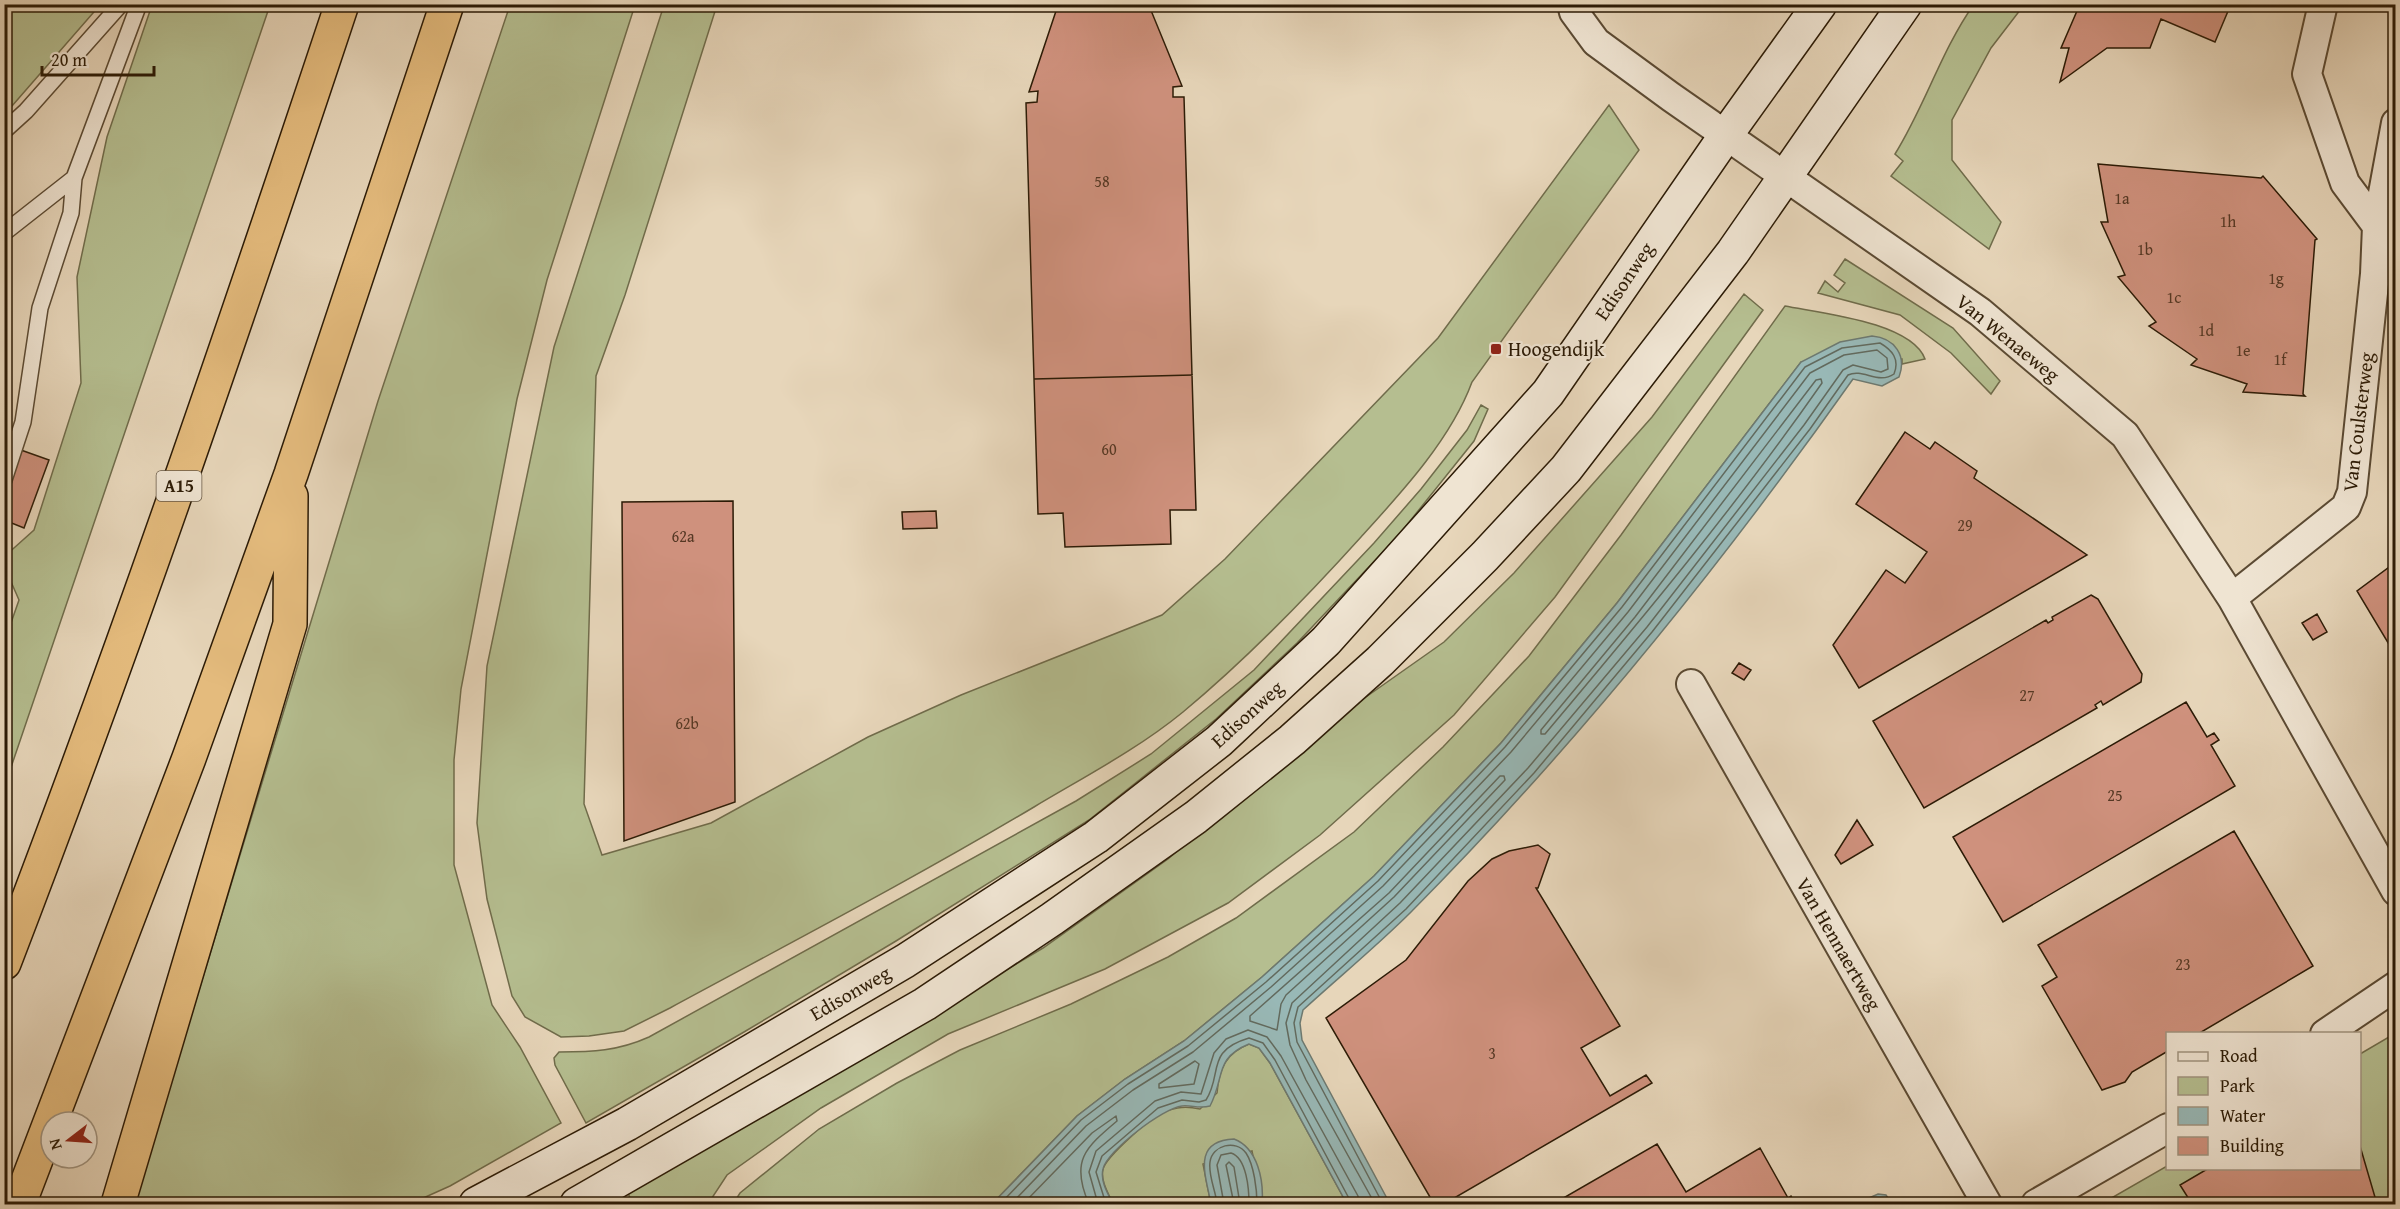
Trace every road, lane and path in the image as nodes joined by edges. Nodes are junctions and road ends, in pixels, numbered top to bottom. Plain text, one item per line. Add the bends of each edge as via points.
1 (121, 4) edge
2 (139, 4) edge
3 (342, 4) edge
4 (447, 4) edge
5 (1572, 4) edge
6 (1820, 4) edge
7 (1905, 4) edge
8 (2323, 4) edge
9 (2396, 123) edge
10 (4, 131) edge
11 (1726, 135) junction
12 (1786, 177) junction
13 (74, 178) junction
14 (2377, 226) junction
15 (4, 232) edge
16 (2385, 275) edge
17 (291, 474) junction
18 (4, 480) edge
19 (2232, 598) junction
20 (1691, 684) dead end
21 (2396, 891) edge
22 (4, 963) edge
23 (2396, 986) edge
24 (2328, 1031) edge
25 (2166, 1129) edge
26 (19, 1204) edge
27 (118, 1204) edge
28 (476, 1204) edge
29 (577, 1204) edge
30 (1987, 1204) edge
31 (2036, 1204) edge

1 - 10 lane via 27,111
2 - 13 lane
3 - 22 highway, A15 via 216,381 62,813
4 - 17 highway
5 - 11 street, Van Wenaeweg via 1596,42
6 - 11 main road, Edisonweg
7 - 12 main road
8 - 14 street via 2307,74 2345,183
9 - 14 street, Van Coulsterweg
11 - 12 street, Van Wenaeweg
11 - 28 main road, Edisonweg via 1548,393 1326,641 1219,741 1096,837 905,961 627,1124
12 - 19 street, Van Wenaeweg via 1980,312 2125,435
12 - 29 main road via 1700,297 1566,469 1380,661 1292,740 1196,817 925,1004
13 - 15 lane
13 - 18 lane via 71,213 40,308 23,422
14 - 16 street, Van Coulsterweg
16 - 19 street, Van Coulsterweg via 2352,492 2346,507
17 - 26 highway
17 - 27 highway via 290,624
19 - 21 street, Van Wenaeweg
20 - 30 street, Van Hennaertweg
23 - 24 street
25 - 31 street

